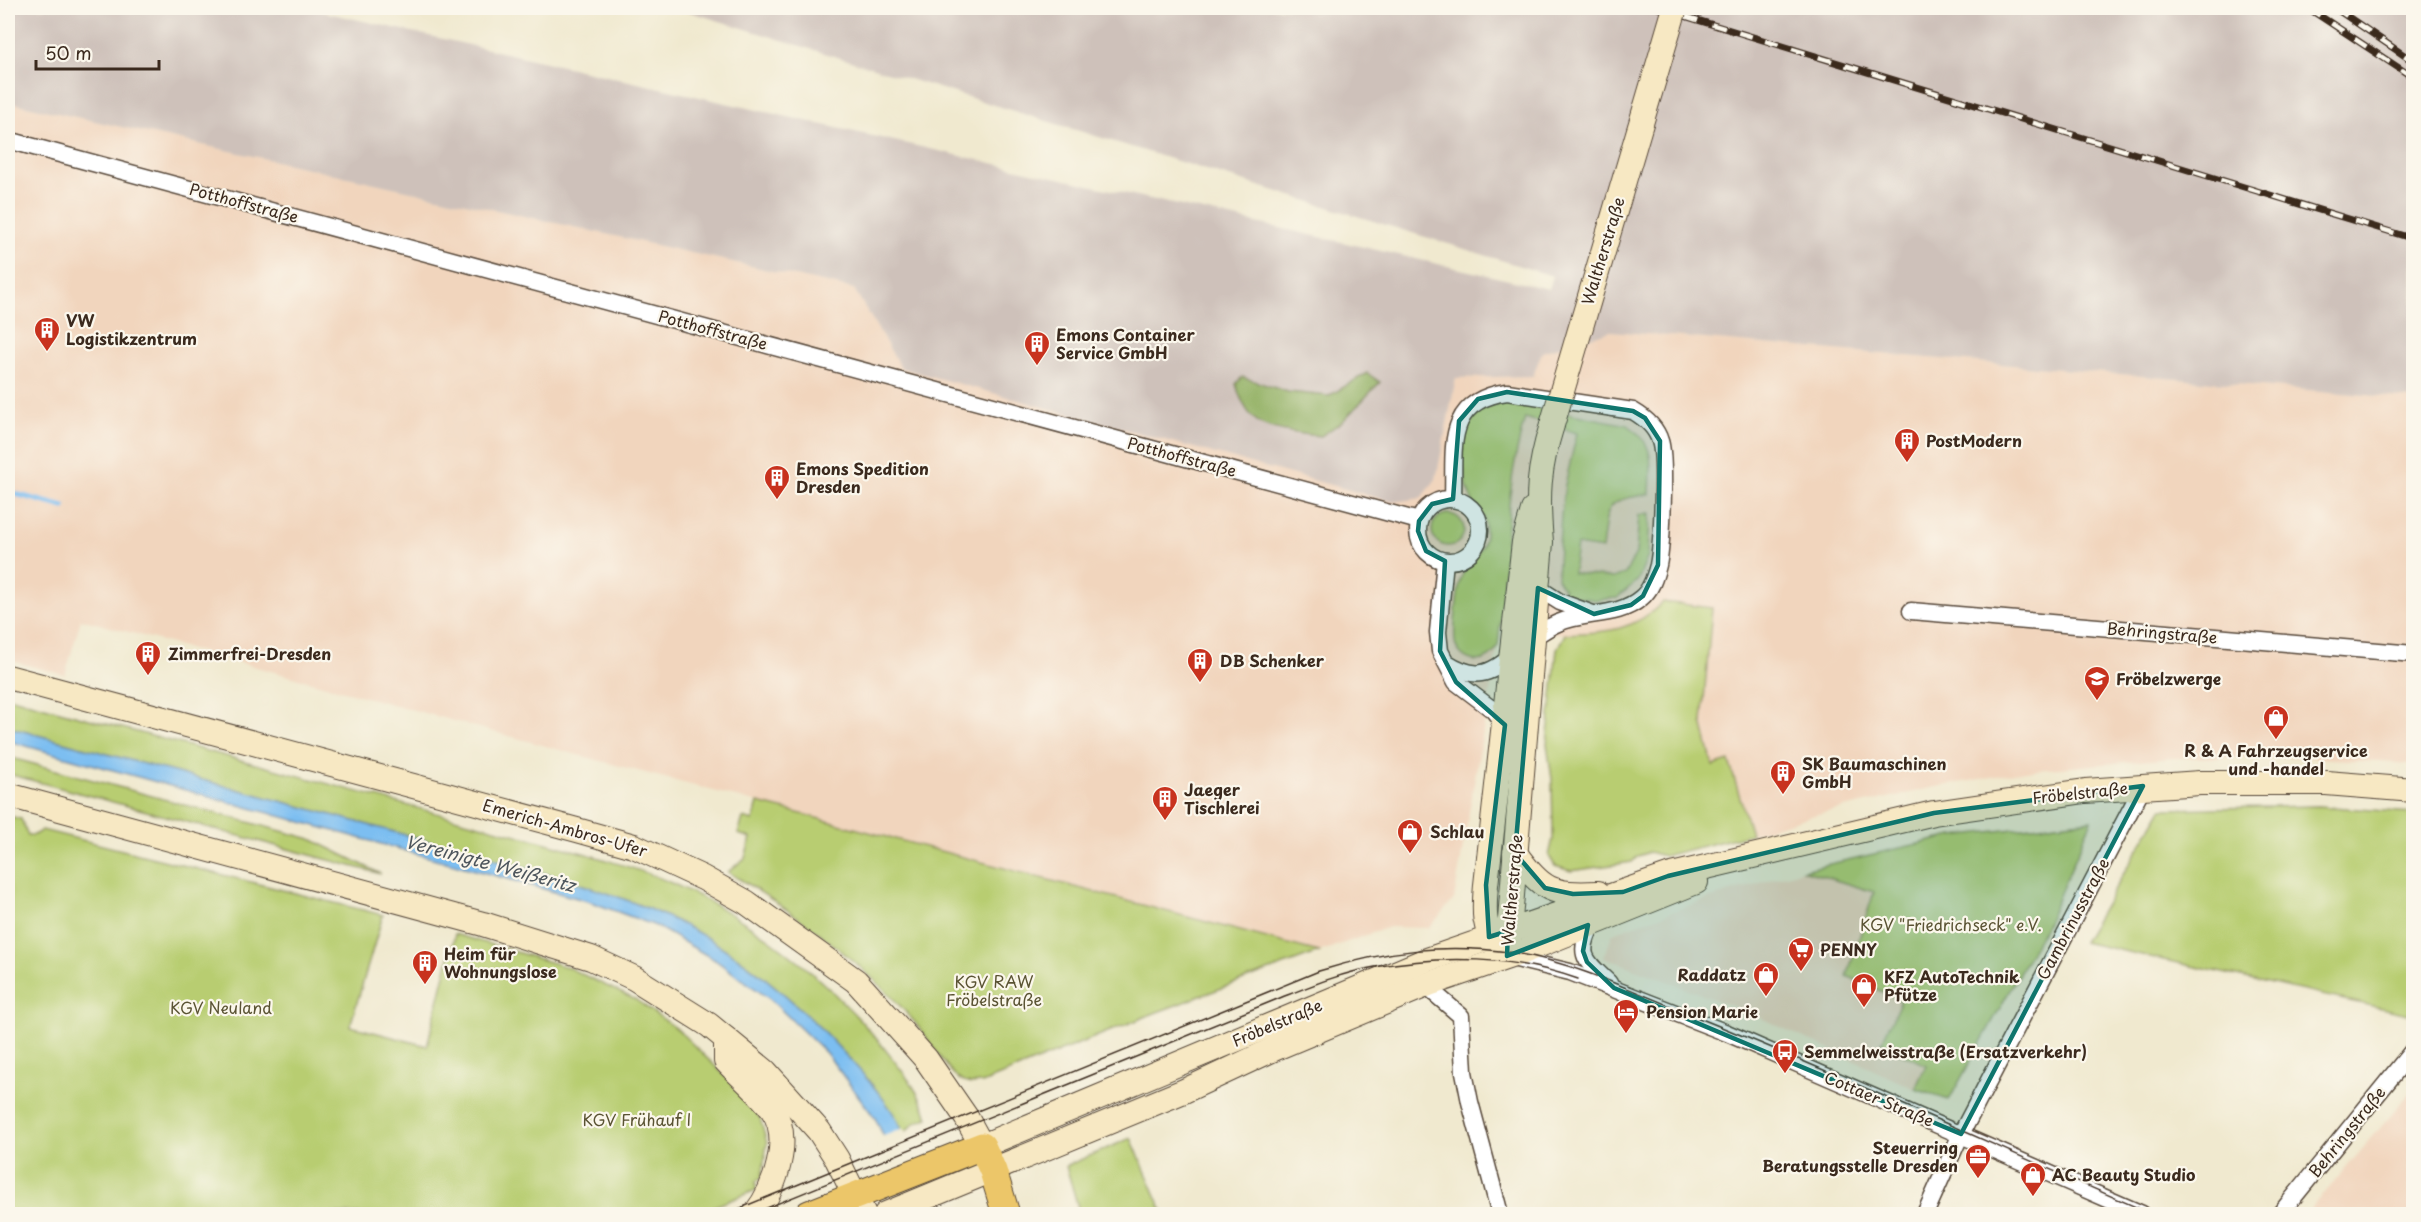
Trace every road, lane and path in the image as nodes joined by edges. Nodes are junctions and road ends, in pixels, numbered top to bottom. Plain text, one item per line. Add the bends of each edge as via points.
1 (1676, 8) edge
2 (8, 140) edge
3 (1538, 497) junction
4 (1453, 499) junction
5 (1419, 521) junction
6 (1445, 561) junction
7 (1538, 588) junction
8 (1911, 611) dead end
9 (1594, 615) junction
10 (1534, 636) junction
11 (2414, 654) edge
12 (1513, 656) junction
13 (1446, 662) junction
14 (8, 677) edge
15 (1505, 725) junction
16 (2143, 786) junction
17 (2414, 790) edge
18 (8, 795) edge
19 (1515, 853) junction
20 (1753, 857) junction
21 (1623, 892) junction
22 (1593, 923) junction
23 (1499, 934) junction
24 (1507, 956) junction
25 (1425, 986) junction
26 (1614, 988) junction
27 (726, 1039) junction
28 (2414, 1049) edge
29 (1961, 1134) junction
30 (982, 1146) junction
31 (993, 1171) junction
32 (865, 1200) edge
33 (755, 1215) edge
34 (809, 1215) edge
35 (886, 1215) edge
36 (1006, 1215) edge
37 (1500, 1215) edge
38 (1925, 1215) edge
39 (2142, 1215) edge
40 (2280, 1215) edge

1 - 3 main road, Waltherstraße, bridge via 1544,450
2 - 5 street, Potthoffstraße
3 - 7 main road, Waltherstraße
3 - 12 main road, Waltherstraße via 1524,542
4 - 5 street via 1432,504
4 - 6 street via 1472,509 1479,528 1478,539 1465,556
4 - 9 street via 1459,421 1478,399 1507,392 1633,411 1645,418 1660,441 1662,456 1658,565 1643,596 1631,605
5 - 6 street via 1420,542 1426,551
6 - 13 street via 1438,632
7 - 9 street via 1560,602
7 - 10 main road, Waltherstraße
8 - 11 street, Behringstraße
9 - 10 street via 1558,622
10 - 19 main road, Waltherstraße
12 - 13 street via 1486,673 1458,670
12 - 15 main road, Waltherstraße
13 - 15 street via 1456,682 1493,710
14 - 30 main road, Emerich-Ambros-Ufer via 577,830 670,861 746,902 856,981 926,1059
15 - 23 main road, Waltherstraße via 1485,897 1486,924
16 - 17 main road, Fröbelstraße via 2326,783
16 - 20 main road, Fröbelstraße via 1934,813
16 - 29 street, Gambrinusstraße
18 - 27 main road via 483,924 579,954 634,978
19 - 21 main road via 1545,888 1573,894
19 - 23 main road, Waltherstraße
20 - 21 main road, Fröbelstraße via 1668,876
20 - 22 main road, Fröbelstraße
21 - 23 main road, Fröbelstraße
22 - 24 main road, Fröbelstraße
22 - 26 street, Cottaer Straße via 1583,951 1587,962
23 - 24 main road, Waltherstraße
23 - 30 main road, Fröbelstraße via 1414,965
24 - 25 main road, Fröbelstraße
24 - 26 street, Cottaer Straße
25 - 31 main road, Fröbelstraße
25 - 37 street via 1461,1016 1464,1072
26 - 29 street, Cottaer Straße
27 - 32 main road via 765,1071 804,1113
27 - 33 main road via 726,1061 773,1110 778,1127 779,1167
28 - 40 street, Behringstraße
29 - 38 street, Gambrinusstraße
29 - 39 street, Cottaer Straße
30 - 31 main road, Emerich-Ambros-Ufer
30 - 32 main road, Fröbelstraße
31 - 35 main road, Fröbelstraße
31 - 36 main road, Emerich-Ambros-Ufer
32 - 34 main road, Fröbelstraße

